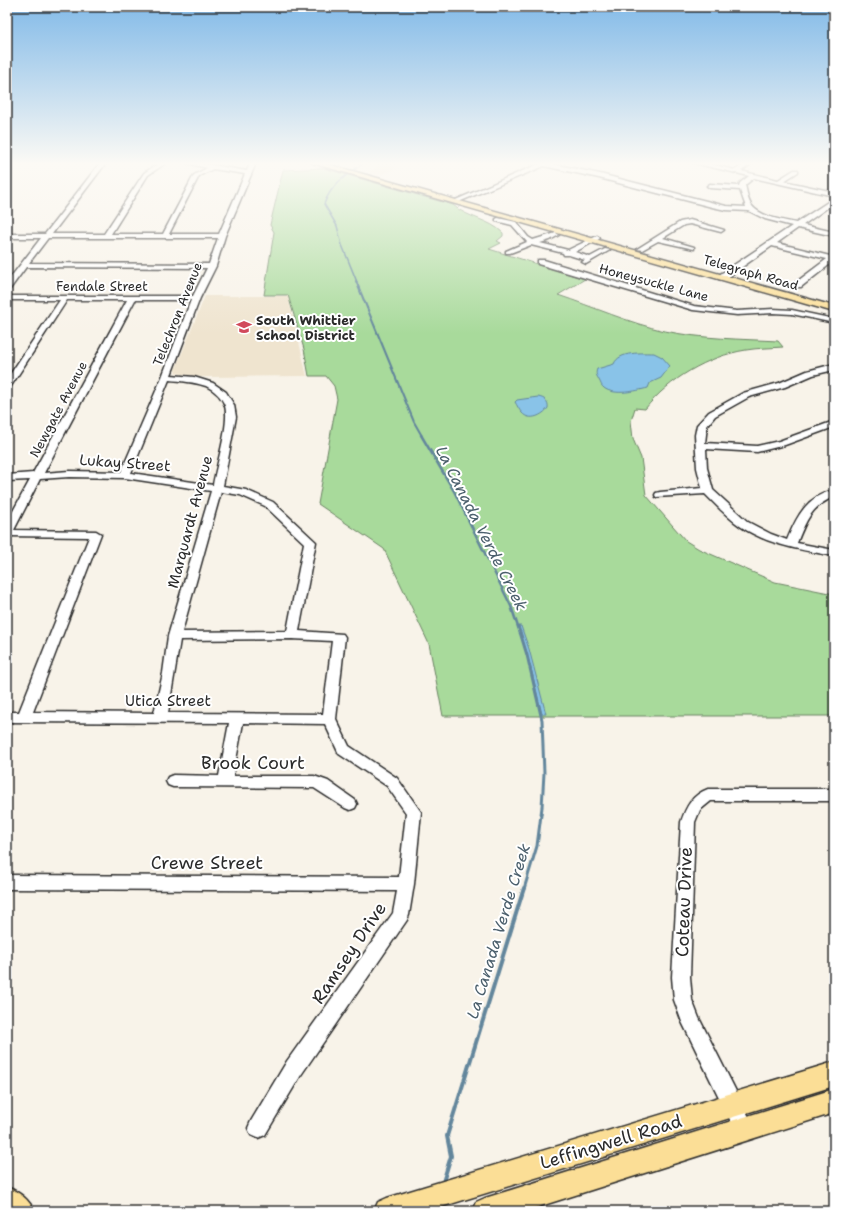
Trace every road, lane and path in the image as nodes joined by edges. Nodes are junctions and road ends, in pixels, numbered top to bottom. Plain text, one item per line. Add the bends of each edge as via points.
1 (60, 220) edge
2 (116, 220) edge
3 (173, 220) edge
4 (229, 220) edge
5 (498, 220) dead end
6 (524, 220) edge
7 (780, 220) edge
8 (804, 220) edge
9 (797, 224) junction
10 (721, 230) dead end
11 (834, 234) edge
12 (556, 235) dead end
13 (7, 236) edge
14 (47, 236) junction
15 (106, 236) junction
16 (165, 236) junction
17 (222, 236) junction
18 (590, 238) junction
19 (658, 238) junction
20 (533, 242) junction
21 (770, 243) junction
22 (692, 248) dead end
23 (560, 250) junction
24 (607, 250) dead end
25 (640, 250) junction
26 (508, 252) dead end
27 (569, 252) junction
28 (591, 259) junction
29 (833, 259) edge
30 (541, 262) junction
31 (24, 265) junction
32 (212, 266) junction
33 (576, 268) dead end
34 (724, 275) junction
35 (798, 285) dead end
36 (7, 287) edge
37 (7, 298) edge
38 (65, 298) junction
39 (132, 298) junction
40 (196, 298) junction
41 (834, 304) edge
42 (834, 308) edge
43 (834, 321) edge
44 (834, 368) edge
45 (166, 378) junction
46 (7, 386) edge
47 (834, 424) edge
48 (700, 446) junction
49 (125, 475) junction
50 (36, 476) junction
51 (7, 478) edge
52 (217, 488) junction
53 (708, 491) junction
54 (834, 493) edge
55 (660, 495) dead end
56 (7, 532) edge
57 (791, 545) junction
58 (834, 553) edge
59 (292, 635) junction
60 (174, 636) junction
61 (7, 717) edge
62 (24, 717) junction
63 (160, 718) junction
64 (237, 718) junction
65 (329, 719) junction
66 (173, 781) dead end
67 (225, 782) junction
68 (834, 795) edge
69 (350, 804) dead end
70 (7, 882) edge
71 (406, 884) junction
72 (834, 1074) edge
73 (834, 1101) edge
74 (732, 1105) junction
75 (258, 1128) dead end
76 (745, 1130) junction
77 (7, 1200) edge
78 (21, 1211) edge
79 (387, 1211) edge
80 (485, 1211) edge

1 - 14 street
2 - 15 street
3 - 16 street
4 - 17 street, Telechron Avenue
5 - 20 street via 514,223 526,238
6 - 18 main road, Telegraph Road
7 - 9 street
8 - 9 street
9 - 11 street
9 - 21 street
10 - 19 street via 690,222 682,223
12 - 20 street
13 - 14 street
14 - 15 street
14 - 31 street
15 - 16 street
16 - 17 street
17 - 32 street, Telechron Avenue
18 - 23 street
18 - 25 main road, Telegraph Road
18 - 27 street
18 - 34 main road, Telegraph Road
19 - 22 street
19 - 25 street
20 - 23 street
20 - 26 street
21 - 29 street
21 - 34 street
23 - 27 street
23 - 30 street
24 - 28 street
25 - 34 main road, Telegraph Road
27 - 28 street
27 - 30 street via 552,261
28 - 33 street
29 - 35 street
30 - 43 street, Honeysuckle Lane via 693,308 737,313 792,312
31 - 32 street
31 - 36 street
32 - 40 street, Telechron Avenue
34 - 41 main road, Telegraph Road
34 - 42 main road, Telegraph Road
37 - 38 street, Fendale Street
38 - 39 street, Fendale Street
38 - 46 street
39 - 40 street, Fendale Street
39 - 50 street, Newgate Avenue
40 - 45 street, Telechron Avenue
44 - 48 street via 810,373 782,385 746,395 712,414 702,425
45 - 49 street, Telechron Avenue
45 - 52 street, Marquardt Avenue via 194,380 210,385 224,394 230,405 231,417
47 - 48 street via 782,443 757,449
48 - 53 street
49 - 50 street, Lukay Street
49 - 52 street, Lukay Street
50 - 51 street, Lukay Street
50 - 56 street, Newgate Avenue
52 - 59 street via 242,492 269,504 310,542
52 - 60 street, Marquardt Avenue
53 - 55 street
53 - 57 street via 744,524
54 - 57 street via 807,509
56 - 62 street via 96,534
57 - 58 street
59 - 60 street
59 - 65 street via 339,637
60 - 63 street, Marquardt Avenue
61 - 62 street, Utica Street
62 - 63 street, Utica Street
63 - 64 street, Utica Street
64 - 65 street, Utica Street
64 - 67 street
65 - 71 street, Ramsey Drive via 344,750 392,782 414,812
66 - 67 street, Brook Court
67 - 69 street, Brook Court via 314,782 323,785
68 - 74 street, Coteau Drive via 708,795 694,806 688,822 681,977 683,1000 691,1022
70 - 71 street, Crewe Street
71 - 75 street, Ramsey Drive via 401,915 294,1068
72 - 74 main road, Leffingwell Road
73 - 76 main road, Leffingwell Road
74 - 76 street, Coteau Drive
74 - 79 main road, Leffingwell Road
76 - 80 main road, Leffingwell Road
77 - 78 main road

